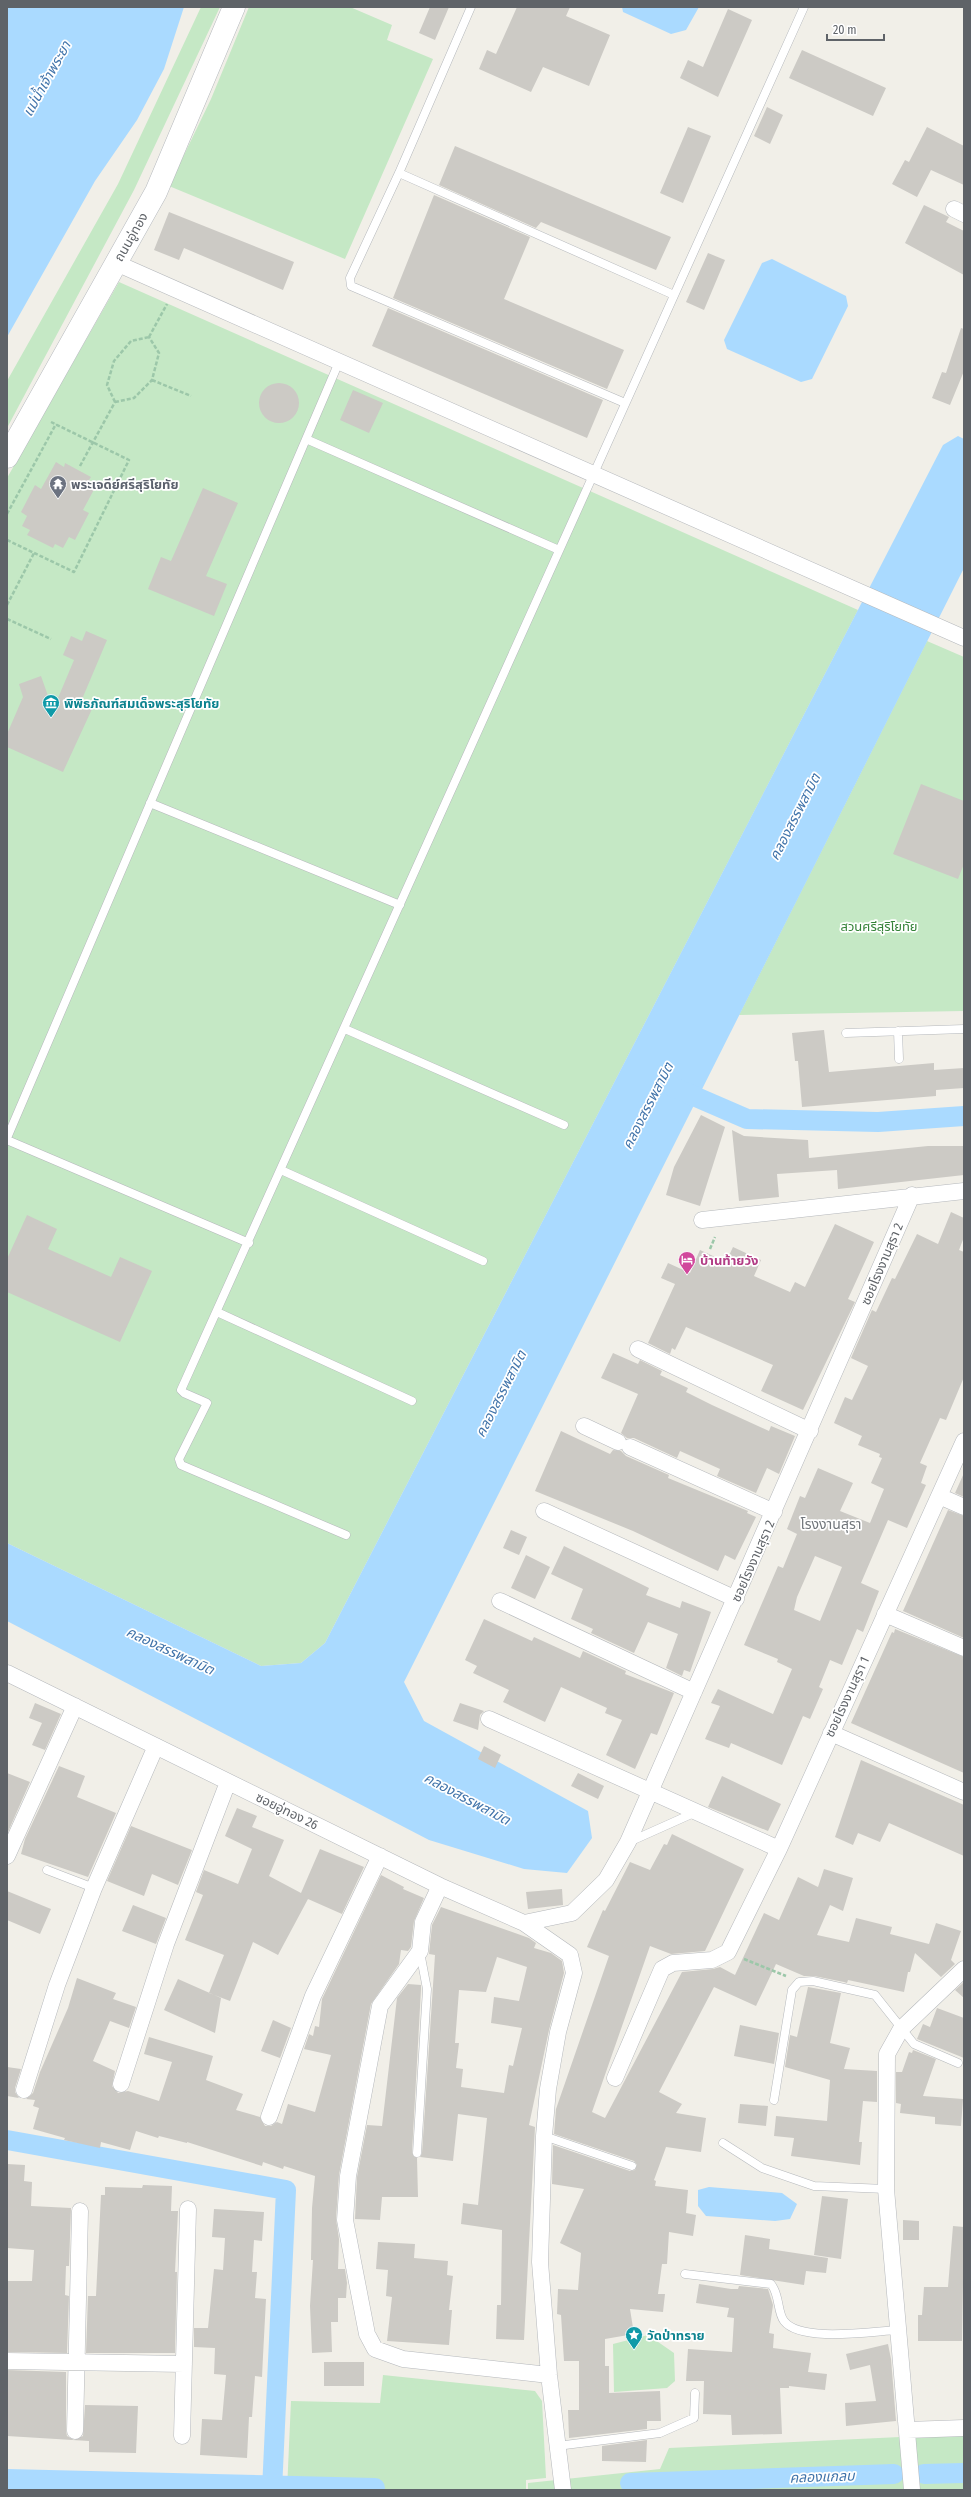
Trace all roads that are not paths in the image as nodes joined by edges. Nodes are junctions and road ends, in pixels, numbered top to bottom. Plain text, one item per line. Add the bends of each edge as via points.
1 (234, 7) edge
2 (471, 7) edge
3 (804, 7) edge
4 (399, 173) junction
5 (116, 263) junction
6 (674, 295) junction
7 (339, 362) junction
8 (625, 403) junction
9 (306, 439) junction
10 (7, 457) edge
11 (593, 474) junction
12 (559, 550) junction
13 (960, 636) edge
14 (150, 803) junction
15 (400, 905) junction
16 (345, 1028) junction
17 (964, 1029) edge
18 (898, 1031) junction
19 (846, 1033) dead end
20 (899, 1059) dead end
21 (564, 1125) dead end
22 (7, 1139) edge
23 (281, 1170) junction
24 (964, 1191) edge
25 (912, 1195) junction
26 (702, 1220) dead end
27 (249, 1243) junction
28 (483, 1261) dead end
29 (217, 1312) junction
30 (638, 1349) dead end
31 (412, 1400) dead end
32 (584, 1426) dead end
33 (810, 1431) junction
34 (964, 1441) edge
35 (939, 1496) junction
36 (964, 1507) edge
37 (544, 1511) dead end
38 (774, 1512) junction
39 (346, 1535) dead end
40 (736, 1599) junction
41 (500, 1601) dead end
42 (885, 1614) junction
43 (964, 1648) edge
44 (7, 1673) edge
45 (694, 1692) junction
46 (75, 1706) junction
47 (489, 1719) dead end
48 (831, 1732) junction
49 (156, 1746) junction
50 (228, 1782) junction
51 (650, 1792) junction
52 (964, 1792) edge
53 (696, 1812) junction
54 (628, 1842) junction
55 (779, 1849) junction
56 (7, 1856) edge
57 (380, 1856) junction
58 (47, 1870) dead end
59 (440, 1886) junction
60 (94, 1888) junction
61 (524, 1923) junction
62 (420, 1951) junction
63 (964, 1969) edge
64 (901, 2029) junction
65 (958, 2064) dead end
66 (615, 2078) dead end
67 (121, 2084) dead end
68 (24, 2090) dead end
69 (774, 2100) dead end
70 (269, 2117) dead end
71 (544, 2136) junction
72 (723, 2143) dead end
73 (417, 2153) dead end
74 (632, 2166) dead end
75 (886, 2189) junction
76 (188, 2209) dead end
77 (80, 2211) dead end
78 (685, 2274) dead end
79 (898, 2330) junction
80 (7, 2361) edge
81 (76, 2362) junction
82 (184, 2364) junction
83 (549, 2375) junction
84 (695, 2393) dead end
85 (964, 2428) edge
86 (907, 2430) junction
87 (75, 2431) dead end
88 (182, 2436) dead end
89 (557, 2446) junction
90 (564, 2490) edge
91 (912, 2490) edge

1 - 5 main road, ถนนอู่ทอง via 156,192
2 - 4 lane
3 - 6 lane
4 - 6 lane
4 - 8 lane via 350,278 351,286
5 - 7 street
5 - 10 main road, ถนนอู่ทอง
6 - 8 lane
7 - 9 lane
7 - 11 street
8 - 11 lane
9 - 12 lane
9 - 14 lane
11 - 12 lane
11 - 13 street
12 - 15 lane
14 - 15 lane
14 - 22 lane
15 - 16 lane
16 - 21 lane
16 - 23 lane
17 - 18 lane
18 - 19 lane
18 - 20 lane
22 - 27 lane
23 - 27 lane
23 - 28 lane
24 - 25 street
25 - 26 street
25 - 33 street, ซอยโรงงานสุรา 2
27 - 29 lane
29 - 31 lane
29 - 39 lane via 181,1390 207,1403 179,1462
30 - 33 street
32 - 38 street
33 - 38 street, ซอยโรงงานสุรา 2
34 - 35 street, ซอยโรงงานสุรา 1
35 - 36 street
35 - 42 street, ซอยโรงงานสุรา 1
37 - 40 street
38 - 40 street, ซอยโรงงานสุรา 2
40 - 45 street, ซอยโรงงานสุรา 2
41 - 45 street
42 - 43 street
42 - 48 street, ซอยโรงงานสุรา 1
44 - 46 street, ซอยอู่ทอง 26
45 - 51 street, ซอยโรงงานสุรา 2
46 - 49 street, ซอยอู่ทอง 26
46 - 56 street
47 - 51 street
48 - 52 street
48 - 55 street, ซอยโรงงานสุรา 1
49 - 50 street, ซอยอู่ทอง 26
49 - 60 street
50 - 57 street, ซอยอู่ทอง 26
50 - 67 street via 166,1944
51 - 53 street
51 - 54 street, ซอยโรงงานสุรา 2
53 - 54 lane
53 - 55 street
54 - 61 street, ซอยโรงงานสุรา 2 via 606,1880 572,1913
55 - 66 street, ซอยโรงงานสุรา 1 via 728,1952 712,1960 673,1962 662,1969
57 - 59 street, ซอยอู่ทอง 26
57 - 70 street via 313,1996
58 - 60 lane
59 - 61 street, ซอยอู่ทอง 26
59 - 62 street via 423,1922
60 - 68 street via 57,1985
61 - 71 street, ซอยอู่ทอง 26 via 570,1955 574,1973 558,2032 548,2089
62 - 73 lane via 427,1989
62 - 83 street via 380,2006 348,2176 345,2220 367,2334 375,2349 403,2359
63 - 64 street
64 - 65 lane via 914,2044
64 - 69 lane via 875,1995 813,1982 799,1982 792,1990
64 - 75 street via 887,2054
71 - 74 lane
71 - 83 street, ซอยอู่ทอง 26 via 540,2262
72 - 75 lane via 762,2168 814,2186
75 - 79 street
76 - 82 street
77 - 81 street
78 - 79 lane via 771,2284 777,2291 784,2321 810,2334
79 - 86 street
80 - 81 street
81 - 82 street
81 - 87 street
82 - 88 street
83 - 89 street, ซอยอู่ทอง 26
84 - 89 lane via 694,2418 660,2432
85 - 86 street
86 - 91 street
89 - 90 street, ซอยอู่ทอง 26

